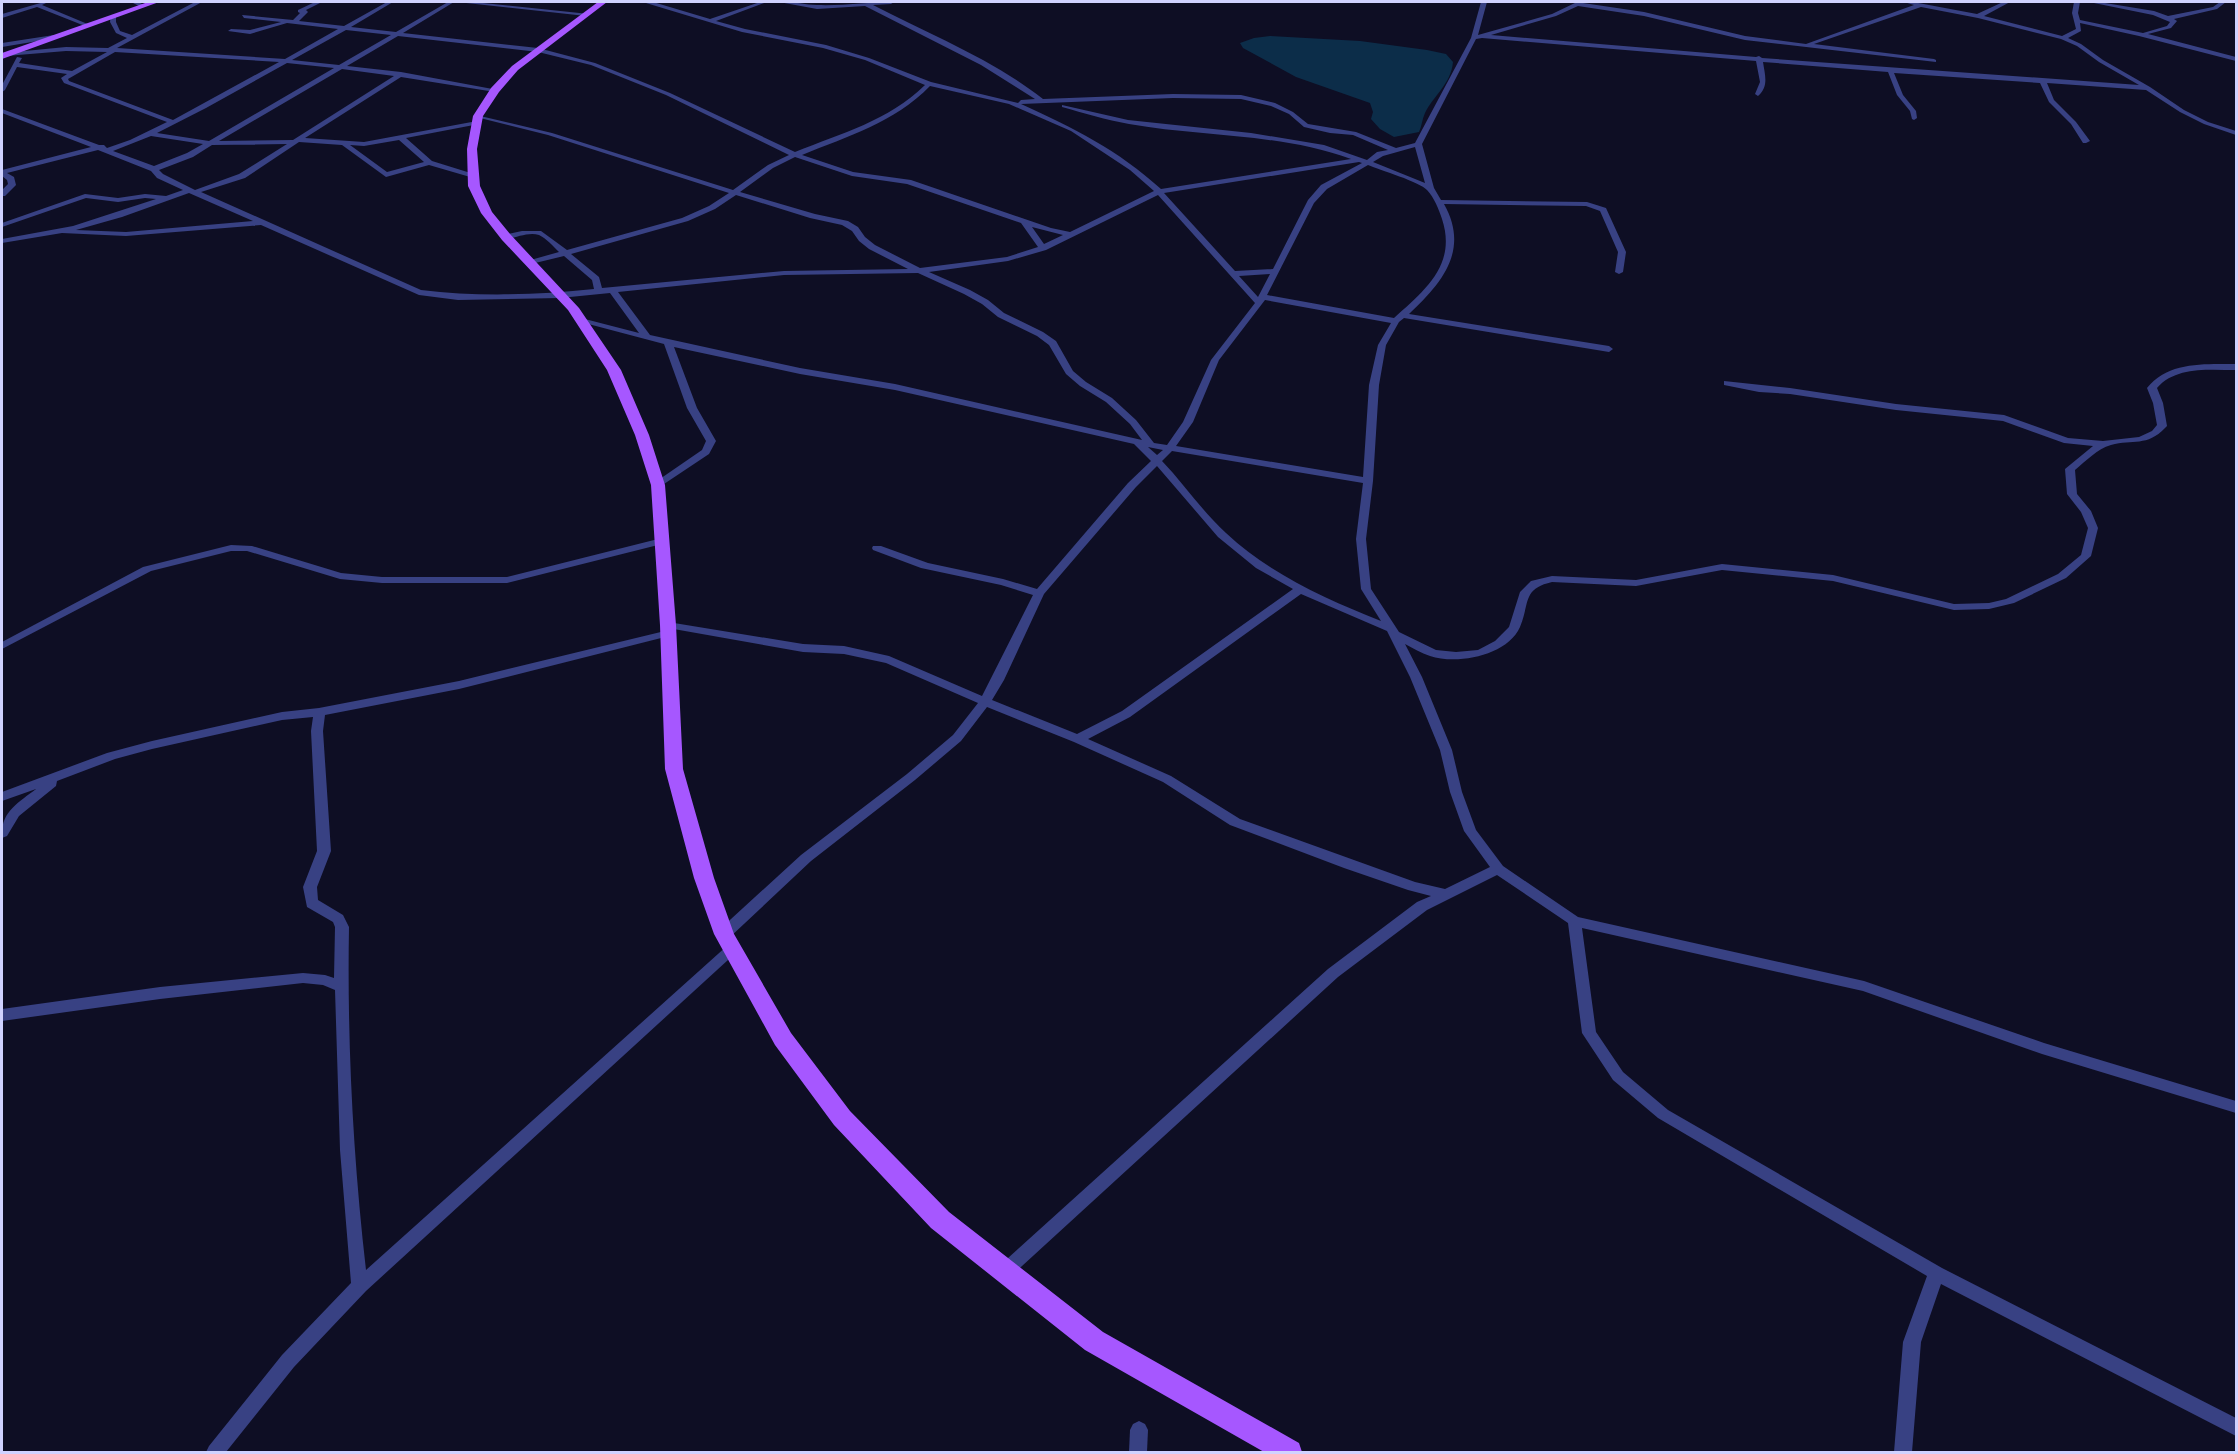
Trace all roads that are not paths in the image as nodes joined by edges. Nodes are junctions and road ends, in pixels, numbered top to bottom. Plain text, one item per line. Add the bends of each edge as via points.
1 (47, 2) edge
2 (155, 2) edge
3 (199, 2) edge
4 (319, 2) edge
5 (390, 2) edge
6 (451, 2) edge
7 (460, 2) edge
8 (603, 2) edge
9 (648, 2) edge
10 (764, 2) edge
11 (782, 2) edge
12 (891, 2) edge
13 (1484, 2) edge
14 (1907, 2) edge
15 (2007, 2) edge
16 (2077, 2) edge
17 (2092, 2) edge
18 (2223, 2) edge
19 (866, 3) edge
20 (1579, 3) edge
21 (1923, 3) edge
22 (139, 4) edge
23 (37, 5) junction
24 (586, 14) junction
25 (2, 16) edge
26 (113, 16) junction
27 (244, 16) dead end
28 (1978, 16) junction
29 (2169, 18) junction
30 (291, 21) junction
31 (708, 21) junction
32 (2078, 21) junction
33 (87, 25) junction
34 (344, 27) junction
35 (231, 30) dead end
36 (397, 34) junction
37 (2139, 34) junction
38 (131, 37) junction
39 (1478, 37) junction
40 (1745, 38) junction
41 (2063, 38) junction
42 (1736, 41) dead end
43 (1805, 45) junction
44 (1729, 49) dead end
45 (538, 50) junction
46 (3, 51) edge
47 (110, 51) junction
48 (21, 54) junction
49 (1726, 56) junction
50 (1760, 58) junction
51 (2236, 59) edge
52 (282, 61) junction
53 (1934, 61) dead end
54 (17, 65) junction
55 (343, 67) junction
56 (1890, 70) junction
57 (74, 73) junction
58 (401, 74) junction
59 (2043, 82) junction
60 (929, 84) junction
61 (2148, 88) junction
62 (2, 90) edge
63 (495, 90) junction
64 (1758, 94) dead end
65 (1011, 102) junction
66 (1045, 102) junction
67 (2, 111) edge
68 (16, 117) junction
69 (1914, 118) dead end
70 (478, 120) junction
71 (2, 121) edge
72 (173, 122) junction
73 (2236, 133) edge
74 (151, 134) junction
75 (399, 137) junction
76 (296, 141) junction
77 (2086, 141) dead end
78 (210, 143) junction
79 (1418, 144) junction
80 (345, 145) junction
81 (105, 149) junction
82 (1395, 150) junction
83 (796, 155) junction
84 (429, 163) junction
85 (1362, 164) junction
86 (154, 169) junction
87 (2, 172) edge
88 (1426, 172) junction
89 (1399, 174) junction
90 (474, 177) junction
91 (1431, 188) junction
92 (192, 191) junction
93 (1159, 192) junction
94 (735, 193) junction
95 (2, 194) edge
96 (169, 198) junction
97 (1439, 202) junction
98 (28, 217) junction
99 (2, 219) edge
100 (259, 223) junction
101 (1025, 223) junction
102 (2, 225) edge
103 (65, 232) junction
104 (1072, 235) junction
105 (506, 237) junction
106 (2, 241) edge
107 (1043, 248) junction
108 (567, 254) junction
109 (530, 263) junction
110 (919, 271) junction
111 (1276, 271) junction
112 (1619, 272) dead end
113 (1233, 274) junction
114 (599, 291) junction
115 (613, 291) junction
116 (560, 295) junction
117 (1260, 300) junction
118 (1399, 318) junction
119 (581, 321) junction
120 (647, 337) junction
121 (668, 342) junction
122 (1609, 349) dead end
123 (2236, 367) edge
124 (1727, 383) dead end
125 (1136, 442) junction
126 (2102, 444) junction
127 (1151, 445) junction
128 (1169, 448) junction
129 (1158, 460) junction
130 (1368, 481) junction
131 (658, 485) junction
132 (662, 541) junction
133 (877, 548) dead end
134 (1301, 589) junction
135 (1039, 593) junction
136 (668, 629) junction
137 (1393, 632) junction
138 (2, 646) edge
139 (985, 702) junction
140 (319, 712) junction
141 (1078, 739) junction
142 (63, 775) junction
143 (2, 797) edge
144 (2, 833) edge
145 (1498, 869) junction
146 (1445, 894) junction
147 (1574, 921) junction
148 (728, 942) junction
149 (341, 987) junction
150 (2, 1015) edge
151 (2236, 1107) edge
152 (1004, 1272) junction
153 (1936, 1273) junction
154 (360, 1286) junction
155 (2236, 1427) edge
156 (1139, 1430) dead end
157 (215, 1452) edge
158 (1138, 1452) edge
159 (1289, 1452) edge
160 (1903, 1452) edge

1 - 23 street
2 - 22 main road
3 - 38 street
4 - 30 street via 300,11 305,12
5 - 34 street
6 - 36 street
7 - 24 street
8 - 24 main road
9 - 31 street
10 - 31 street
11 - 19 street via 818,7
12 - 19 street
13 - 39 street
14 - 21 street
15 - 28 street
16 - 32 street
17 - 29 street
18 - 29 street via 2214,9
19 - 66 street via 983,64
20 - 39 street via 1554,15
20 - 40 street
21 - 28 street
21 - 43 street
22 - 26 main road
23 - 25 street
23 - 33 street
24 - 45 main road
26 - 33 main road
26 - 38 street via 118,32
27 - 30 street
28 - 41 street
29 - 37 street via 2174,21 2169,27
30 - 34 street
30 - 35 street via 264,30
31 - 60 street via 744,32 824,46
32 - 37 street
32 - 41 street via 2079,30
33 - 46 main road
34 - 36 street
34 - 52 street
36 - 45 street
36 - 55 street
37 - 51 street
38 - 47 street
39 - 49 street
39 - 79 street
40 - 42 street
40 - 43 street
41 - 61 street
43 - 53 street
44 - 49 street
45 - 63 main road
45 - 83 street via 628,77
46 - 48 street
47 - 48 street via 65,49
47 - 52 street via 198,53
47 - 57 street
48 - 54 street
49 - 50 street
50 - 56 street
50 - 64 street via 1763,82
52 - 55 street
52 - 72 street
54 - 57 street
54 - 62 street
55 - 58 street
55 - 78 street
56 - 59 street
56 - 69 street
57 - 72 street via 64,78 66,82
58 - 63 street
58 - 76 street
59 - 61 street
59 - 77 street via 2051,101
60 - 65 street
60 - 83 street via 903,107 880,120
61 - 73 street via 2196,119
63 - 70 main road
65 - 66 street
65 - 93 street via 1083,135 1133,168
66 - 82 street via 1241,97 1273,104 1306,126 1354,133
66 - 85 street via 1128,122 1308,144
67 - 68 street
68 - 71 street
68 - 81 street
70 - 75 street
70 - 90 main road via 472,149
70 - 94 street via 550,134
72 - 74 street
74 - 78 street
74 - 81 street
75 - 80 street
75 - 84 street
76 - 78 street
76 - 80 street
76 - 92 street via 242,176
78 - 86 street
79 - 82 street
79 - 88 street
80 - 84 street via 386,175
81 - 86 street
81 - 87 street
82 - 85 street
83 - 94 street via 758,174
83 - 101 street via 852,174 908,182
84 - 90 street
85 - 89 street
85 - 93 street
85 - 111 street via 1324,187 1311,202
86 - 92 street via 160,176
87 - 95 street via 12,185
88 - 89 street
88 - 91 street
89 - 91 street
90 - 105 main road via 474,186 487,213
91 - 97 street
92 - 96 street
92 - 100 street
93 - 104 street
93 - 113 street
94 - 108 street via 683,221
94 - 110 street via 845,223 872,247
96 - 98 street via 110,200 85,196
96 - 103 street
97 - 112 street via 1597,207 1603,210 1622,252
97 - 118 street via 1450,231 1448,257 1429,291
98 - 99 street
98 - 102 street
100 - 103 street via 126,234
100 - 116 street via 419,292 459,297
101 - 104 street
101 - 107 street
103 - 106 street
104 - 107 street
105 - 108 street via 541,233
105 - 109 main road
107 - 110 street via 1008,259
108 - 109 street
108 - 114 street via 596,279
109 - 116 main road
110 - 115 street via 784,273
110 - 127 street via 967,292 1053,343 1070,372 1109,400
111 - 113 street
111 - 117 street
113 - 117 street
114 - 115 street
114 - 116 street
115 - 120 street
116 - 119 main road
117 - 118 street
117 - 128 street via 1215,360 1188,422
118 - 122 street
118 - 130 street via 1382,345 1374,385
119 - 120 street
119 - 131 main road via 614,370
120 - 121 street
121 - 125 street via 894,387
121 - 131 street via 692,408 711,441 706,452
123 - 126 street via 2168,373 2152,388 2162,426 2155,435
124 - 126 street via 2004,418 2067,441
125 - 127 street
125 - 129 street
126 - 137 street via 2070,469 2072,494 2093,528 2086,556 2062,576 2010,601 1954,607 1833,578 1722,567 1635,583 1552,579 1535,583 1524,594 1515,628 1481,653 1433,653
127 - 128 street
128 - 129 street
128 - 130 street
129 - 134 street via 1222,534 1254,561
129 - 135 street
130 - 137 street via 1361,538 1366,589
131 - 132 main road
132 - 136 main road
132 - 138 street via 507,580 340,576 249,548 231,548 147,568
133 - 135 street via 925,566
134 - 137 street
134 - 141 street via 1126,714
135 - 139 street
136 - 139 street via 844,650 888,660
136 - 140 street via 459,685
136 - 148 main road via 674,769 704,878
137 - 145 street via 1446,750 1470,831
139 - 141 street
139 - 148 street via 957,738 806,858
140 - 142 street via 282,716 152,745
140 - 149 street via 324,851 310,887 312,903 338,919 342,927
141 - 146 street via 1167,779 1235,822 1413,887
142 - 143 street
142 - 144 street via 14,813
145 - 146 street
145 - 147 street
146 - 152 street via 1422,906 1333,973
147 - 151 street via 1864,986 2042,1048
147 - 153 street via 1589,1033 1618,1076 1663,1114
148 - 152 main road via 783,1039 842,1118 940,1220
148 - 154 street
149 - 150 street via 325,980 303,978
149 - 154 street via 354,1245
152 - 159 main road via 1094,1341
153 - 155 street
153 - 160 street via 1912,1342
154 - 157 street via 288,1360
156 - 158 street

